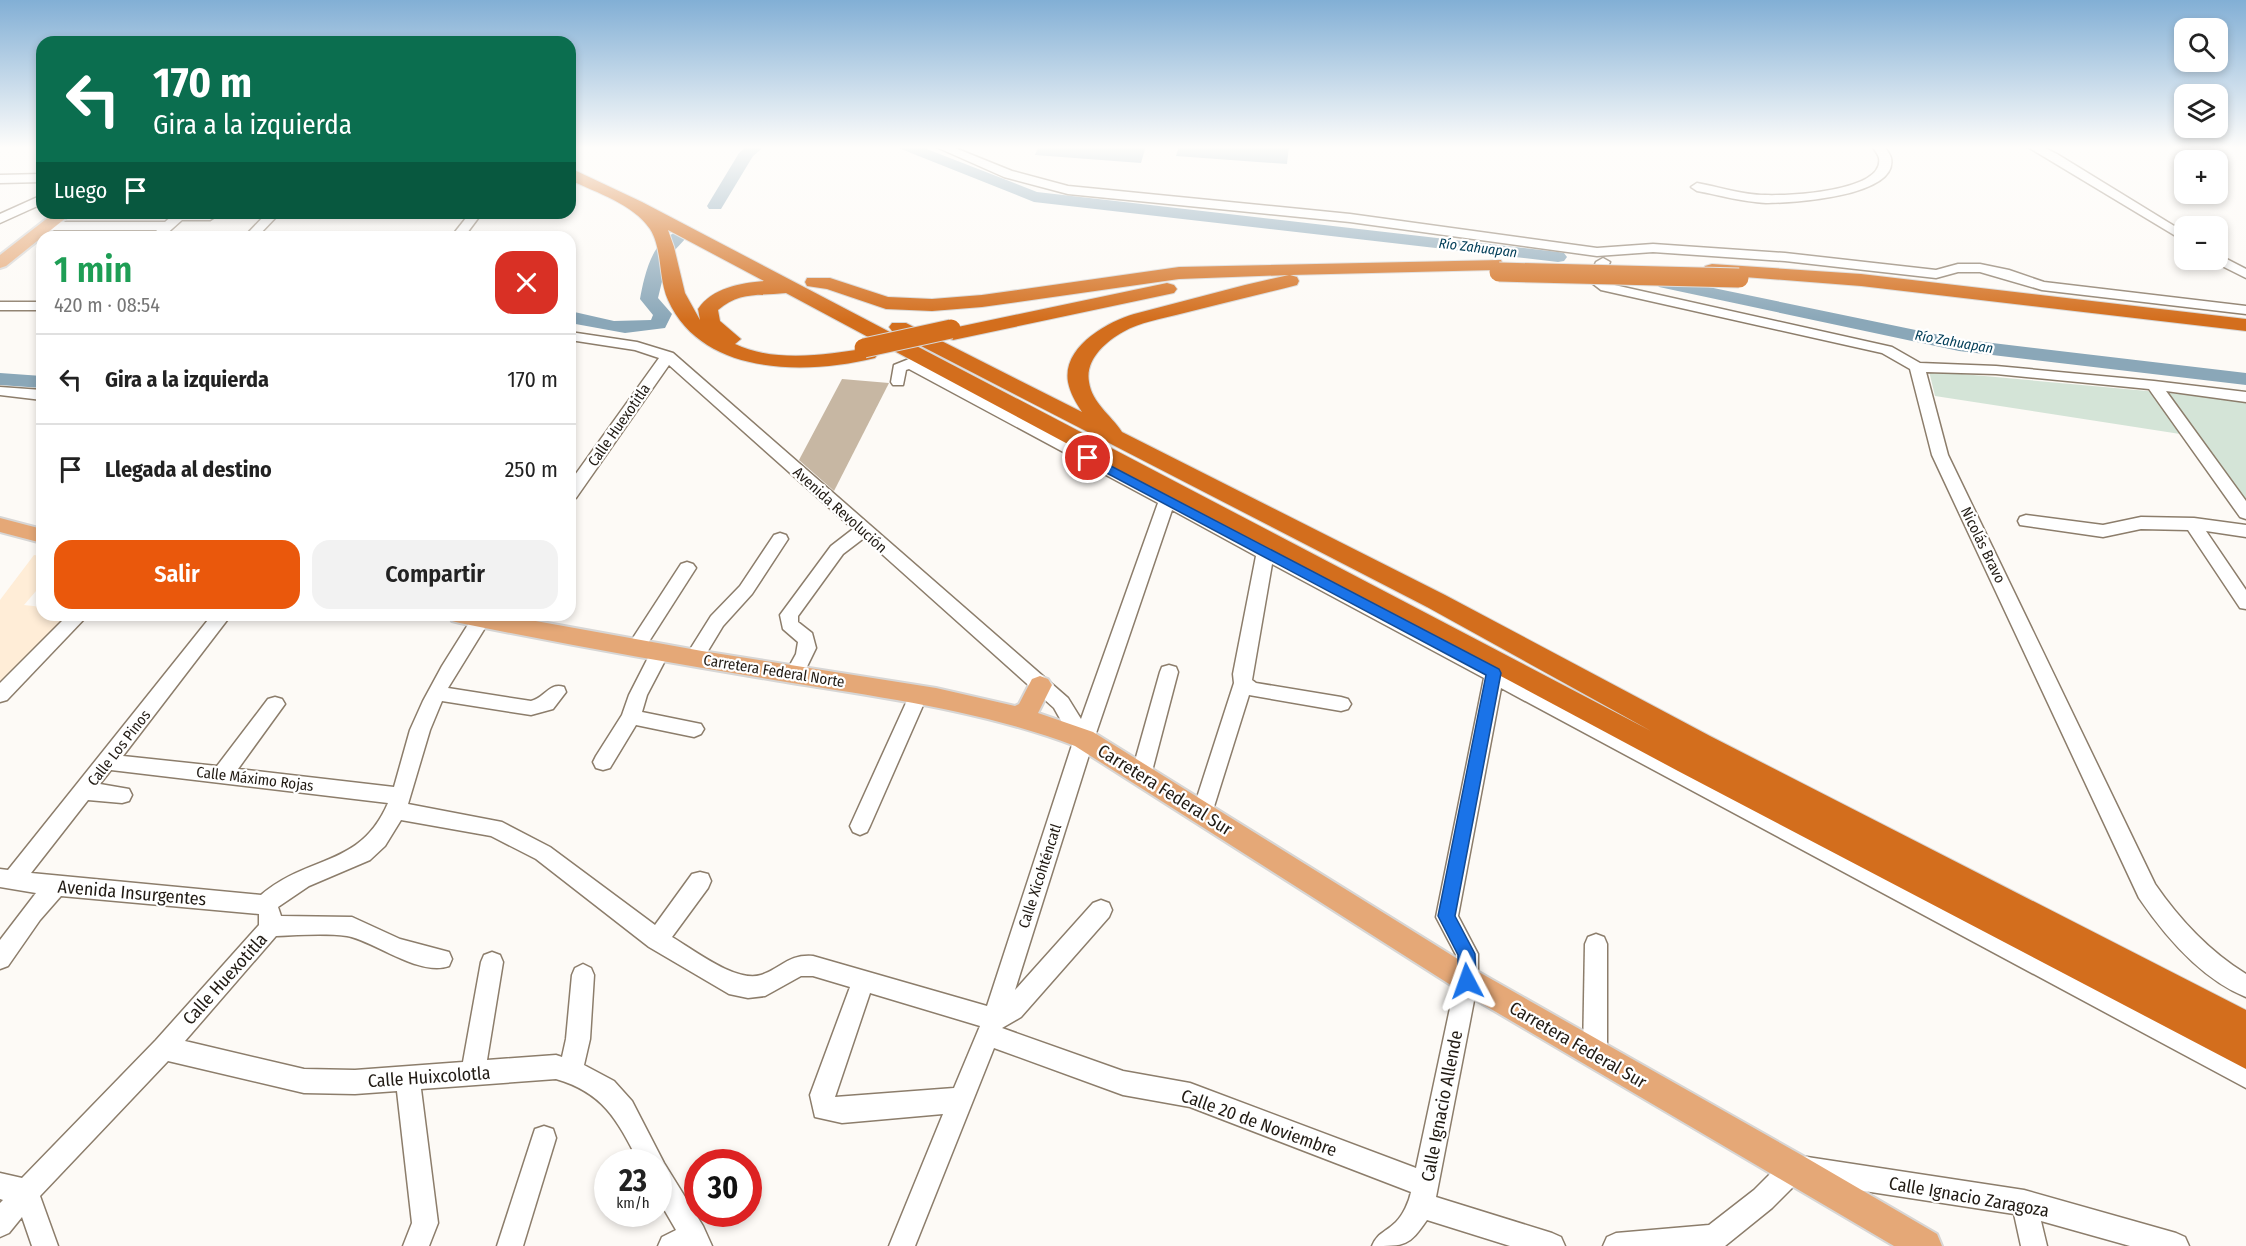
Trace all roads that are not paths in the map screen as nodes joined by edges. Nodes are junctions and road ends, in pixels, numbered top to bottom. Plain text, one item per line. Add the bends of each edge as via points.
1 (31, 204) edge
2 (632, 204) edge
3 (656, 204) edge
4 (1210, 204) edge
5 (2131, 204) edge
6 (636, 206) junction
7 (0, 219) edge
8 (56, 219) edge
9 (175, 219) edge
10 (268, 219) edge
11 (471, 219) edge
12 (47, 226) junction
13 (168, 226) junction
14 (40, 231) edge
15 (163, 231) edge
16 (255, 231) edge
17 (462, 231) edge
18 (2174, 231) edge
19 (36, 234) edge
20 (1596, 252) junction
21 (0, 262) edge
22 (2228, 264) edge
23 (1496, 268) junction
24 (1257, 270) junction
25 (1344, 274) junction
26 (2246, 274) edge
27 (802, 286) junction
28 (0, 306) edge
29 (36, 306) edge
30 (2246, 309) edge
31 (2246, 325) edge
32 (2246, 331) edge
33 (952, 332) junction
34 (576, 337) edge
35 (866, 351) junction
36 (668, 356) junction
37 (1917, 367) junction
38 (898, 382) dead end
39 (2154, 385) junction
40 (0, 391) edge
41 (36, 394) edge
42 (2246, 398) edge
43 (1120, 441) junction
44 (576, 486) edge
45 (1167, 501) junction
46 (2246, 513) edge
47 (2026, 521) dead end
48 (2194, 524) junction
49 (0, 525) edge
50 (863, 530) junction
51 (2246, 531) edge
52 (36, 534) edge
53 (780, 539) dead end
54 (1265, 554) junction
55 (687, 568) dead end
56 (2246, 603) edge
57 (73, 621) edge
58 (217, 621) edge
59 (472, 621) edge
60 (499, 621) edge
61 (635, 649) junction
62 (660, 653) junction
63 (693, 658) junction
64 (1170, 672) dead end
65 (1494, 673) junction
66 (794, 674) junction
67 (1243, 683) junction
68 (1040, 685) junction
69 (557, 692) dead end
70 (436, 693) junction
71 (919, 694) junction
72 (0, 695) edge
73 (275, 704) dead end
74 (1341, 704) dead end
75 (631, 717) junction
76 (1018, 717) junction
77 (694, 729) dead end
78 (1081, 738) junction
79 (108, 762) junction
80 (603, 762) dead end
81 (1142, 775) junction
82 (222, 776) junction
83 (85, 791) junction
84 (122, 795) dead end
85 (399, 803) junction
86 (1202, 813) junction
87 (860, 826) dead end
88 (7, 878) edge
89 (700, 881) dead end
90 (56, 886) junction
91 (1101, 910) dead end
92 (268, 916) junction
93 (10, 930) edge
94 (657, 940) junction
95 (1596, 944) dead end
96 (0, 959) edge
97 (441, 959) dead end
98 (492, 962) dead end
99 (583, 975) dead end
100 (1467, 981) junction
101 (2246, 986) edge
102 (859, 993) dead end
103 (991, 1027) junction
104 (2246, 1027) edge
105 (164, 1048) junction
106 (2246, 1053) edge
107 (1595, 1055) junction
108 (570, 1071) junction
109 (473, 1074) junction
110 (408, 1077) junction
111 (2246, 1077) edge
112 (961, 1100) junction
113 (544, 1138) dead end
114 (645, 1149) edge
115 (1794, 1168) junction
116 (0, 1186) edge
117 (26, 1192) junction
118 (1424, 1195) junction
119 (2024, 1203) junction
120 (672, 1205) edge
121 (0, 1224) edge
122 (688, 1242) edge
123 (1715, 1242) edge
124 (45, 1246) edge
125 (416, 1246) edge
126 (510, 1246) edge
127 (902, 1246) edge
128 (1384, 1246) edge
129 (1552, 1246) edge
130 (1616, 1246) edge
131 (1925, 1246) edge
132 (2034, 1246) edge
133 (2176, 1246) edge

1 - 7 street
2 - 6 highway
3 - 27 highway
4 - 20 street via 1350,218
5 - 18 street
6 - 27 highway
6 - 35 highway via 658,228 678,301 696,327 716,343 777,361 814,362
8 - 12 main road
9 - 13 street
10 - 16 street
11 - 17 street
12 - 13 street
12 - 14 main road
13 - 15 street
19 - 21 main road
20 - 30 street via 1653,248 1785,257 1936,274 1958,267 1980,268 2042,286
20 - 37 street via 1605,257 1595,280 1606,287 1887,350
22 - 26 street
23 - 24 highway
23 - 25 highway
23 - 31 highway via 1568,263 1860,280
23 - 32 highway, bridge via 1739,278 1861,288
24 - 27 highway via 1179,273 932,305 886,303 830,284
24 - 33 highway via 1179,281
25 - 33 highway via 1221,280
25 - 43 highway via 1246,290 1125,324 1102,336 1086,353 1077,375 1080,390 1098,419
27 - 35 highway via 762,285 719,298 708,309 710,323 742,344 780,354
27 - 43 highway
27 - 106 highway via 1688,763
28 - 29 street
33 - 35 highway
34 - 36 street, Avenida Revolución via 637,346
36 - 44 street, Calle Huexotitla
36 - 50 street, Avenida Revolución
37 - 39 street
37 - 101 street, Nicolás Bravo via 1940,455 2147,891 2165,919 2228,976
38 - 45 street via 899,368 909,363
39 - 42 street
39 - 46 street
40 - 41 street
43 - 104 highway via 1436,601 1700,744
45 - 54 street
45 - 78 street, Calle Xicohténcatl
47 - 48 street via 2103,531 2141,523
48 - 51 street
48 - 56 street
49 - 52 main road
50 - 66 street via 837,550 789,615 789,624 808,640
50 - 68 street, Avenida Revolución
53 - 63 street
54 - 65 street
54 - 67 street
55 - 61 street
57 - 72 street
58 - 79 street, Calle Los Pinos
59 - 70 street, Calle Huexotitla
60 - 61 main road, Carretera Federal Norte
61 - 62 main road, Carretera Federal Norte
62 - 63 main road, Carretera Federal Norte
62 - 75 street
63 - 66 main road, Carretera Federal Norte
64 - 81 street
65 - 100 street, Calle Ignacio Allende via 1447,916 1467,954
65 - 111 street
66 - 71 main road, Carretera Federal Norte
67 - 74 street via 1251,689
67 - 86 street
68 - 76 main road via 1028,710
68 - 78 street, Avenida Revolución via 1061,703
69 - 70 street via 550,702 531,708
70 - 85 street, Calle Huexotitla
71 - 76 main road, Carretera Federal Norte
71 - 87 street
73 - 82 street
75 - 77 street
75 - 80 street
76 - 78 main road, Carretera Federal Norte
78 - 81 main road, Carretera Federal Sur
78 - 103 street, Calle Xicohténcatl
79 - 82 street, Calle Máximo Rojas
79 - 83 street, Calle Los Pinos
81 - 86 main road, Carretera Federal Sur
82 - 85 street, Calle Máximo Rojas
83 - 84 street
83 - 88 street, Calle Los Pinos
85 - 92 street, Calle Huexotitla via 378,840 363,853 280,891
85 - 94 street, Calle Máximo Rojas via 495,828 543,854
86 - 100 main road, Carretera Federal Sur
88 - 90 street, Avenida Insurgentes
89 - 94 street
90 - 92 street, Avenida Insurgentes
90 - 93 street
91 - 103 street via 1013,1009
92 - 97 street, Avenida Insurgentes via 352,927 397,948
92 - 105 street, Calle Huexotitla
93 - 96 street
94 - 103 street, Calle 20 de Noviembre via 729,983 765,985 800,965 813,966
95 - 107 street
98 - 109 street
99 - 108 street via 578,1039
100 - 107 main road, Carretera Federal Sur
100 - 118 street, Calle Ignacio Allende
102 - 112 street via 822,1095 824,1108 842,1111
103 - 112 street, Calle Xicohténcatl
103 - 118 street, Calle 20 de Noviembre via 1123,1083 1190,1095
105 - 110 street, Calle Huixcolotla via 304,1081
105 - 117 street, Calle Huexotitla
107 - 115 main road, Carretera Federal Sur
108 - 109 street, Calle Huixcolotla via 556,1067
108 - 114 street, Calle Huixcolotla via 610,1093
109 - 110 street, Calle Huixcolotla
110 - 125 street via 425,1223
112 - 127 street, Calle Xicohténcatl
113 - 126 street
115 - 119 street, Calle Ignacio Zaragoza
115 - 123 street
115 - 131 main road, Carretera Federal Sur
116 - 117 street
117 - 121 street, Calle Huexotitla
117 - 124 street
118 - 128 street, Calle Ignacio Allende via 1406,1231
118 - 129 street, Calle 20 de Noviembre
119 - 132 street
119 - 133 street, Calle Ignacio Zaragoza
120 - 122 street
123 - 130 street

